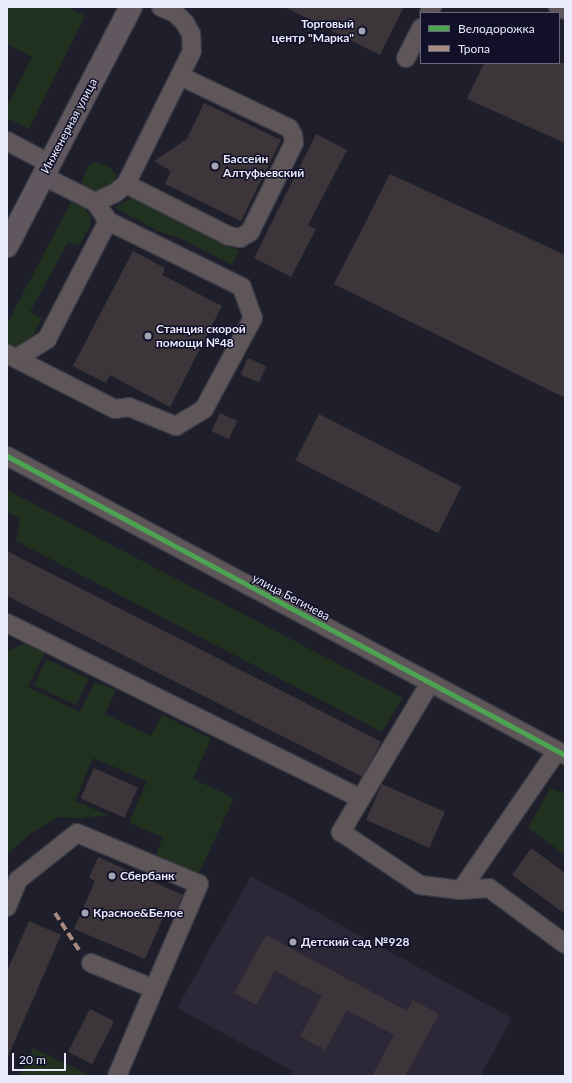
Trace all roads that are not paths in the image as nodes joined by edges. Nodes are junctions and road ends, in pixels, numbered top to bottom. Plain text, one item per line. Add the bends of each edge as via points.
1 (132, 7) edge
2 (161, 7) edge
3 (558, 7) edge
4 (565, 10) edge
5 (420, 30) edge
6 (406, 58) dead end
7 (180, 76) junction
8 (7, 141) edge
9 (47, 170) junction
10 (126, 184) junction
11 (95, 202) junction
12 (108, 221) junction
13 (8, 242) edge
14 (12, 356) edge
15 (7, 456) edge
16 (7, 623) edge
17 (430, 683) junction
18 (561, 753) edge
19 (360, 798) junction
20 (461, 890) junction
21 (7, 907) edge
22 (565, 944) edge
23 (91, 963) dead end
24 (154, 989) junction
25 (117, 1076) edge

1 - 9 main road, Инженерная улица
2 - 7 street via 175,13 191,34 192,51
3 - 4 street
5 - 6 street
7 - 10 street
7 - 10 street via 288,128 294,134 294,143 250,232 240,238 229,236
8 - 9 street
9 - 11 street
9 - 13 main road, Инженерная улица
10 - 11 street via 115,193
11 - 12 street
12 - 14 street via 47,339
12 - 14 street via 242,287 253,318 204,409 176,426 129,407 115,409
15 - 17 street, улица Бегичева
16 - 19 street
17 - 18 street, улица Бегичева
17 - 19 street
18 - 20 street
19 - 20 street via 341,832 420,885
20 - 22 street via 489,888
21 - 24 street via 18,880 77,833 199,884
23 - 24 street
24 - 25 street

